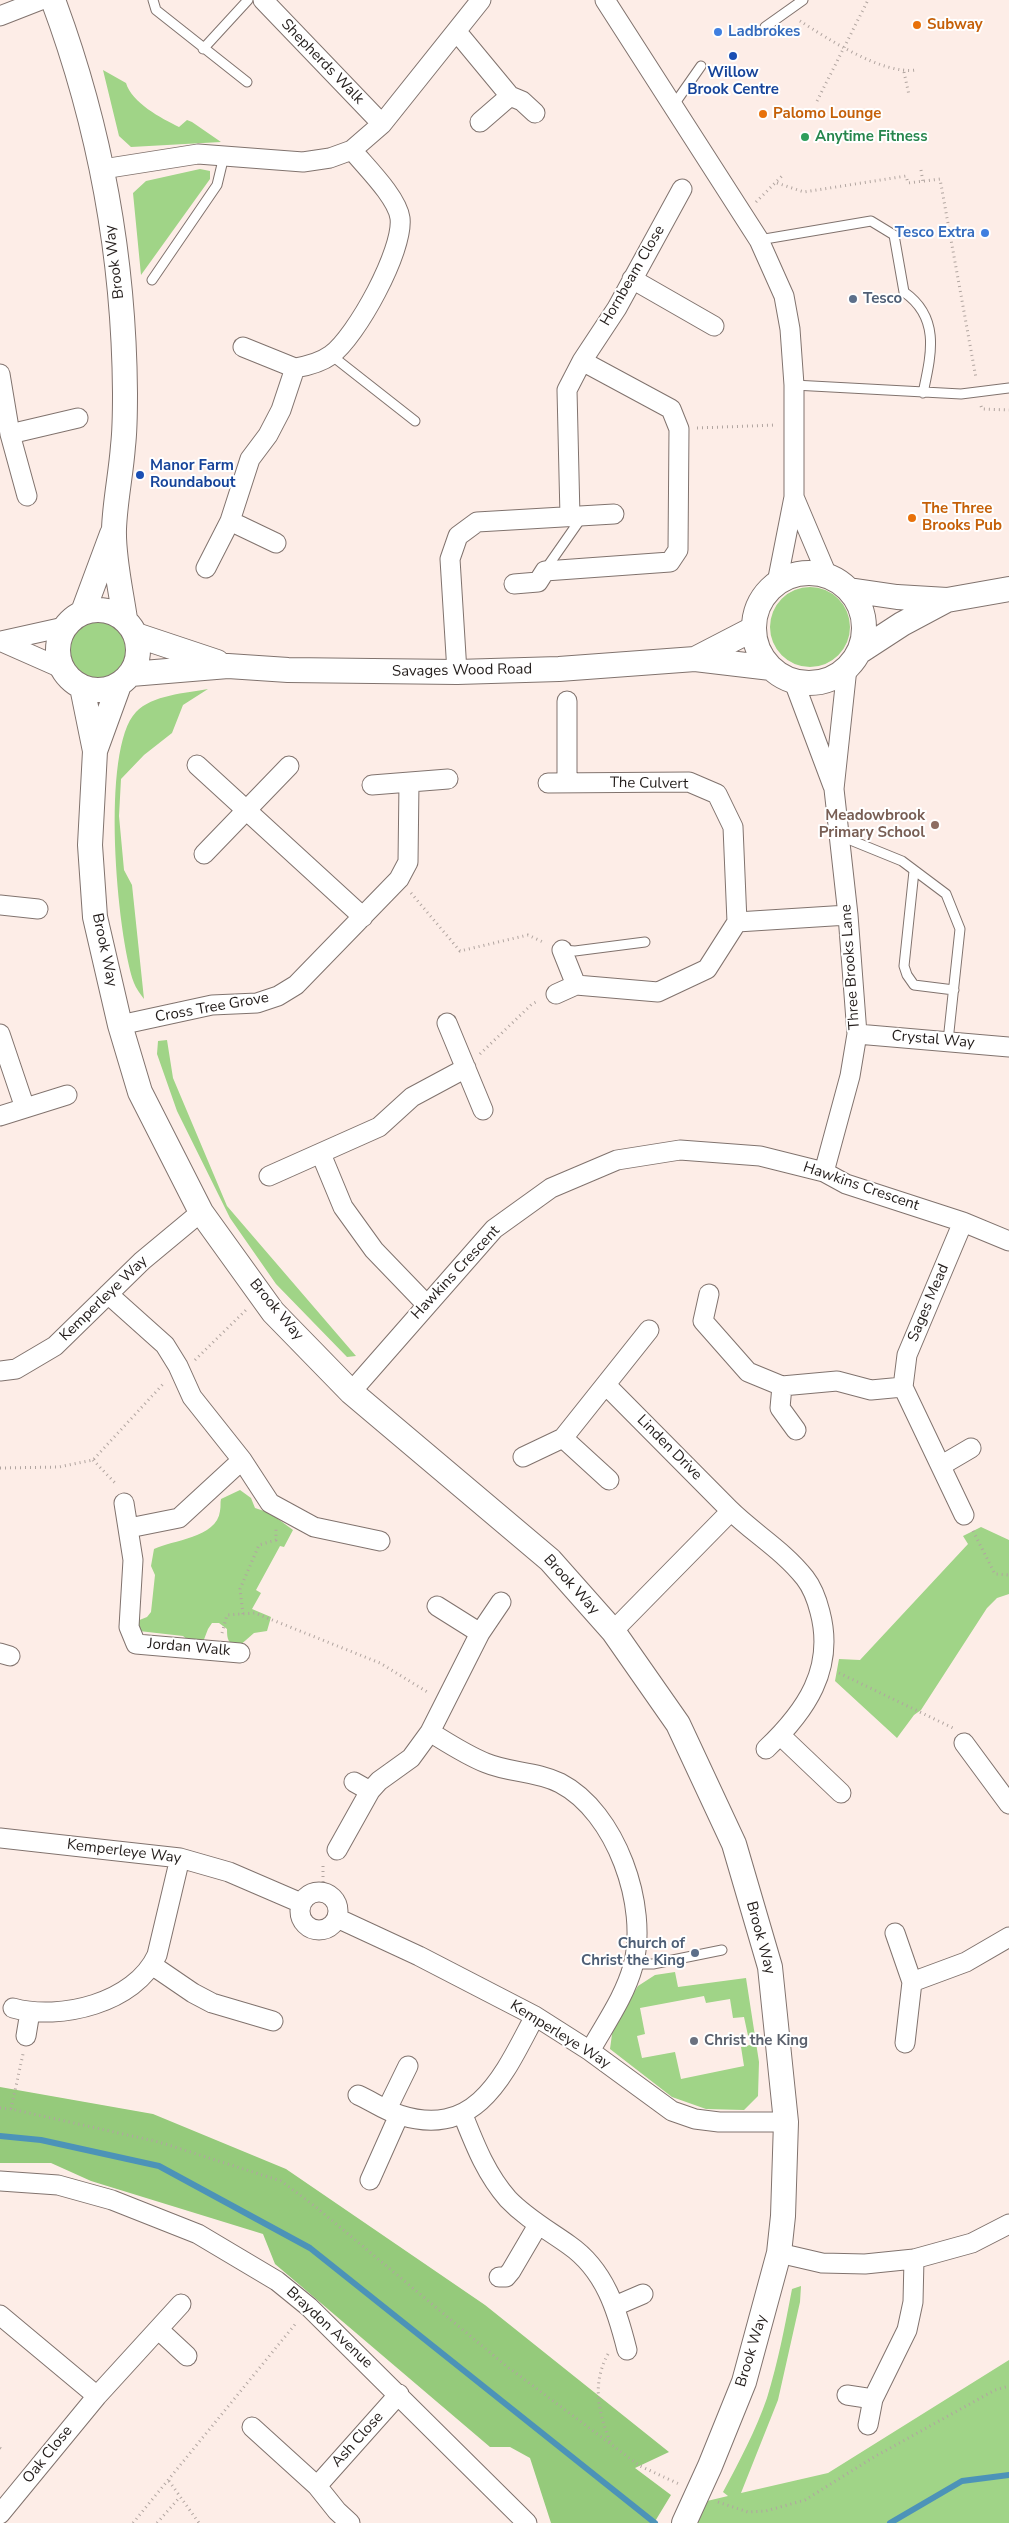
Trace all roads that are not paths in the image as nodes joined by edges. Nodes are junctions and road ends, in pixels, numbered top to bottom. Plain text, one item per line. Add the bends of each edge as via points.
1 (41, 0) edge
2 (53, 0) edge
3 (153, 0) edge
4 (248, 0) edge
5 (263, 0) edge
6 (481, 0) edge
7 (606, 0) edge
8 (803, 0) edge
9 (0, 16) edge
10 (765, 27) dead end
11 (457, 32) junction
12 (203, 49) junction
13 (701, 66) dead end
14 (247, 82) dead end
15 (510, 96) junction
16 (673, 106) junction
17 (535, 113) dead end
18 (480, 122) dead end
19 (382, 124) junction
20 (352, 150) junction
21 (224, 156) junction
22 (103, 169) junction
23 (682, 189) dead end
24 (759, 240) junction
25 (632, 279) junction
26 (152, 280) dead end
27 (714, 326) dead end
28 (243, 347) dead end
29 (331, 355) junction
30 (582, 362) junction
31 (295, 368) junction
32 (0, 374) edge
33 (794, 385) junction
34 (1009, 388) edge
35 (923, 393) junction
36 (78, 418) dead end
37 (415, 421) dead end
38 (10, 434) junction
39 (27, 496) dead end
40 (794, 497) junction
41 (614, 514) dead end
42 (576, 516) junction
43 (230, 521) junction
44 (114, 530) junction
45 (276, 544) dead end
46 (206, 568) dead end
47 (545, 571) junction
48 (827, 576) junction
49 (777, 583) junction
50 (514, 584) dead end
51 (1009, 589) edge
52 (849, 590) junction
53 (947, 600) junction
54 (83, 612) junction
55 (130, 627) junction
56 (64, 628) junction
57 (753, 628) junction
58 (0, 641) edge
59 (695, 659) junction
60 (853, 660) junction
61 (228, 666) junction
62 (61, 668) junction
63 (770, 668) junction
64 (457, 672) junction
65 (125, 679) junction
66 (794, 682) junction
67 (82, 687) junction
68 (567, 701) dead end
69 (95, 751) junction
70 (197, 765) dead end
71 (289, 766) dead end
72 (448, 779) dead end
73 (409, 783) junction
74 (548, 783) dead end
75 (567, 783) junction
76 (372, 785) dead end
77 (834, 789) junction
78 (247, 810) junction
79 (838, 834) junction
80 (204, 854) dead end
81 (914, 871) junction
82 (0, 905) edge
83 (38, 909) dead end
84 (848, 915) junction
85 (363, 917) junction
86 (737, 922) junction
87 (645, 942) dead end
88 (562, 950) joint
89 (576, 985) junction
90 (954, 990) junction
91 (556, 994) road end
92 (447, 1023) dead end
93 (120, 1025) junction
94 (0, 1034) edge
95 (857, 1034) junction
96 (948, 1041) junction
97 (1009, 1047) edge
98 (466, 1068) junction
99 (68, 1095) dead end
100 (25, 1108) junction
101 (483, 1110) dead end
102 (0, 1116) edge
103 (321, 1154) junction
104 (824, 1172) junction
105 (269, 1176) dead end
106 (201, 1212) junction
107 (963, 1222) junction
108 (1009, 1240) edge
109 (108, 1294) junction
110 (709, 1294) dead end
111 (426, 1304) junction
112 (649, 1330) dead end
113 (0, 1371) edge
114 (606, 1385) junction
115 (782, 1386) junction
116 (903, 1387) junction
117 (351, 1392) junction
118 (796, 1430) dead end
119 (563, 1438) junction
120 (971, 1448) dead end
121 (523, 1457) dead end
122 (242, 1460) junction
123 (942, 1465) junction
124 (609, 1480) dead end
125 (124, 1503) road end
126 (731, 1511) junction
127 (964, 1515) road end
128 (129, 1528) junction
129 (380, 1541) dead end
130 (501, 1602) dead end
131 (437, 1606) dead end
132 (613, 1631) junction
133 (480, 1633) junction
134 (240, 1653) dead end
135 (430, 1732) junction
136 (780, 1735) junction
137 (964, 1743) road end
138 (766, 1749) dead end
139 (841, 1793) dead end
140 (1009, 1803) edge
141 (0, 1838) edge
142 (330, 1853) road end
143 (180, 1858) junction
144 (301, 1903) junction
145 (337, 1918) junction
146 (895, 1933) dead end
147 (1009, 1937) edge
148 (722, 1950) dead end
149 (634, 1964) junction
150 (152, 1965) junction
151 (912, 1982) junction
152 (535, 2016) junction
153 (273, 2021) dead end
154 (26, 2036) road end
155 (905, 2044) dead end
156 (590, 2051) junction
157 (408, 2066) dead end
158 (358, 2095) dead end
159 (393, 2112) junction
160 (463, 2115) junction
161 (786, 2122) junction
162 (0, 2180) edge
163 (370, 2180) dead end
164 (1009, 2224) edge
165 (538, 2225) junction
166 (779, 2253) junction
167 (914, 2259) junction
168 (499, 2277) dead end
169 (643, 2294) dead end
170 (181, 2304) dead end
171 (615, 2306) junction
172 (0, 2315) edge
173 (159, 2330) junction
174 (625, 2341) road end
175 (187, 2356) dead end
176 (399, 2394) junction
177 (848, 2395) dead end
178 (97, 2396) junction
179 (873, 2399) junction
180 (868, 2425) dead end
181 (252, 2427) dead end
182 (317, 2486) junction
183 (0, 2514) edge
184 (686, 2520) edge
185 (350, 2523) edge
186 (527, 2523) edge

1 - 9 street
2 - 22 street, Brook Way via 81,79
3 - 12 lane via 156,10
4 - 12 lane
5 - 19 street, Shepherds Walk
6 - 11 street
7 - 16 street
8 - 10 lane
11 - 15 street
11 - 19 street
12 - 14 lane
13 - 16 lane
15 - 17 street via 522,101
15 - 18 street
16 - 24 street
19 - 20 street
20 - 21 street via 330,158 303,162
20 - 29 street via 393,201 400,218 399,236 380,286 347,338
21 - 22 street via 198,154
21 - 26 lane via 217,185
22 - 44 street, Brook Way via 124,338 124,444
23 - 25 street, Hornbeam Close
24 - 33 street via 784,296
24 - 35 lane via 871,221 894,236 904,292 916,300 928,327 932,353
25 - 27 street
25 - 30 street, Hornbeam Close
28 - 31 street
29 - 31 street
29 - 37 lane
30 - 42 street, Hornbeam Close via 567,390
30 - 47 street via 671,409 679,429 678,550 670,562
31 - 43 street via 281,410 243,473
32 - 38 street
33 - 35 lane
33 - 40 street
34 - 35 lane
36 - 38 street
38 - 39 street
40 - 48 street
40 - 49 street
41 - 42 street
42 - 47 lane
42 - 64 street via 477,522 458,536 450,559
43 - 45 street
43 - 46 street
44 - 54 street, Brook Way
44 - 55 street, Brook Way
47 - 50 street via 538,582
48 - 49 street via 800,573
48 - 52 street
49 - 57 street via 764,595 756,611
51 - 53 street
52 - 53 street
52 - 60 street via 859,604 864,620 864,636
53 - 60 street via 902,624
54 - 55 street via 112,612
54 - 56 street
55 - 61 street, Savages Wood Road
55 - 65 street via 138,655
56 - 58 street
56 - 62 street via 58,640
57 - 59 street, Savages Wood Road
57 - 63 street via 758,650
58 - 62 street
59 - 63 street, Savages Wood Road
59 - 64 street, Savages Wood Road via 560,669
60 - 66 street via 831,679 813,684
60 - 77 street, Three Brooks Lane
61 - 64 street, Savages Wood Road
61 - 65 street, Savages Wood Road
62 - 67 street via 70,680
63 - 66 street
65 - 67 street via 107,690
65 - 69 street, Brook Way
66 - 77 street, Three Brooks Lane
67 - 69 street, Brook Way
68 - 75 street
69 - 93 street, Brook Way via 90,846 96,916
70 - 78 street
71 - 78 street
72 - 73 street
73 - 76 street
73 - 85 street, Cross Tree Grove via 408,862 400,880
74 - 75 street, The Culvert
75 - 86 street, The Culvert via 689,782 718,794 733,827
77 - 79 street, Three Brooks Lane
78 - 80 street
78 - 85 street
79 - 81 lane via 902,861
79 - 84 street, Three Brooks Lane
81 - 90 lane via 946,894 960,929
81 - 90 lane via 904,966 907,975 914,985
82 - 83 street
84 - 86 street
84 - 95 street, Three Brooks Lane
85 - 93 street, Cross Tree Grove via 296,985 278,996 257,1003 212,1005
86 - 89 street via 708,969 658,992
87 - 88 lane via 575,952
88 - 89 street
89 - 91 street
90 - 96 lane
92 - 98 street
93 - 106 street, Brook Way via 140,1092
94 - 100 street
95 - 96 street, Crystal Way
95 - 104 street, Three Brooks Lane via 850,1076
96 - 97 street, Crystal Way
98 - 101 street
98 - 103 street via 412,1097 379,1126
99 - 100 street
100 - 102 street
103 - 105 street
103 - 111 street via 343,1208 374,1250
104 - 107 street, Hawkins Crescent via 846,1184
104 - 111 street, Hawkins Crescent via 760,1156 680,1150 616,1160 551,1188 494,1228
106 - 109 street, Kemperleye Way
106 - 117 street, Brook Way via 273,1312
107 - 108 street, Hawkins Crescent
107 - 116 street, Sages Mead via 907,1356
109 - 113 street, Kemperleye Way via 55,1346 16,1369
109 - 122 street via 165,1345 192,1397
110 - 115 street via 702,1321 748,1372
111 - 117 street, Hawkins Crescent
112 - 114 street
114 - 119 street
114 - 126 street, Linden Drive
115 - 116 street via 837,1381 871,1390
115 - 118 street via 780,1408
116 - 123 street
117 - 132 street, Brook Way via 550,1560
119 - 121 street
119 - 124 street
120 - 123 street
122 - 128 street via 179,1518
122 - 129 street via 270,1503 314,1527
123 - 127 street
125 - 128 street, Jordan Walk
126 - 132 street
126 - 136 street, Linden Drive via 766,1539 806,1579 822,1620 823,1666 806,1700
128 - 134 street, Jordan Walk via 133,1560 129,1628 136,1644
130 - 133 street
131 - 133 street
132 - 161 street, Brook Way via 678,1724 734,1844 770,1967
133 - 135 street
135 - 142 street via 411,1758 379,1781 362,1786
135 - 149 street via 488,1764 534,1773 560,1783 588,1803 617,1846 631,1885 637,1921
136 - 138 street, Linden Drive
136 - 139 street
137 - 140 street
141 - 143 street, Kemperleye Way
143 - 144 street, Kemperleye Way via 229,1872
143 - 150 street
144 - 145 street via 311,1892 323,1892 337,1903
144 - 145 street via 301,1918 311,1929 326,1929
145 - 152 street, Kemperleye Way
146 - 151 street
147 - 151 street via 966,1962
148 - 149 lane via 653,1964
149 - 156 street via 627,1984
150 - 153 street via 212,2003
150 - 154 street via 128,1987 100,2003 50,2012 22,2010
151 - 155 street
152 - 156 street, Kemperleye Way
152 - 160 street via 506,2071 491,2091
156 - 161 street, Kemperleye Way via 672,2110 695,2119
157 - 159 street
158 - 159 street
159 - 160 street via 422,2120
159 - 163 street
160 - 165 street via 479,2156 495,2183
161 - 166 street, Brook Way
162 - 176 street, Braydon Avenue via 67,2188 112,2200 198,2234 277,2281 309,2307
164 - 167 street via 972,2243
165 - 168 street via 511,2271 506,2277
165 - 171 street via 571,2246 590,2265 607,2288
166 - 167 street via 822,2263 865,2264
166 - 184 street, Brook Way via 744,2382
167 - 179 street via 914,2302 907,2330
169 - 171 street
170 - 173 street, Oak Close
171 - 174 street
172 - 178 street
173 - 175 street
173 - 178 street, Oak Close
176 - 182 street, Ash Close
176 - 186 street, Braydon Avenue
177 - 179 street
178 - 183 street, Oak Close
179 - 180 street
181 - 182 street
182 - 185 street

